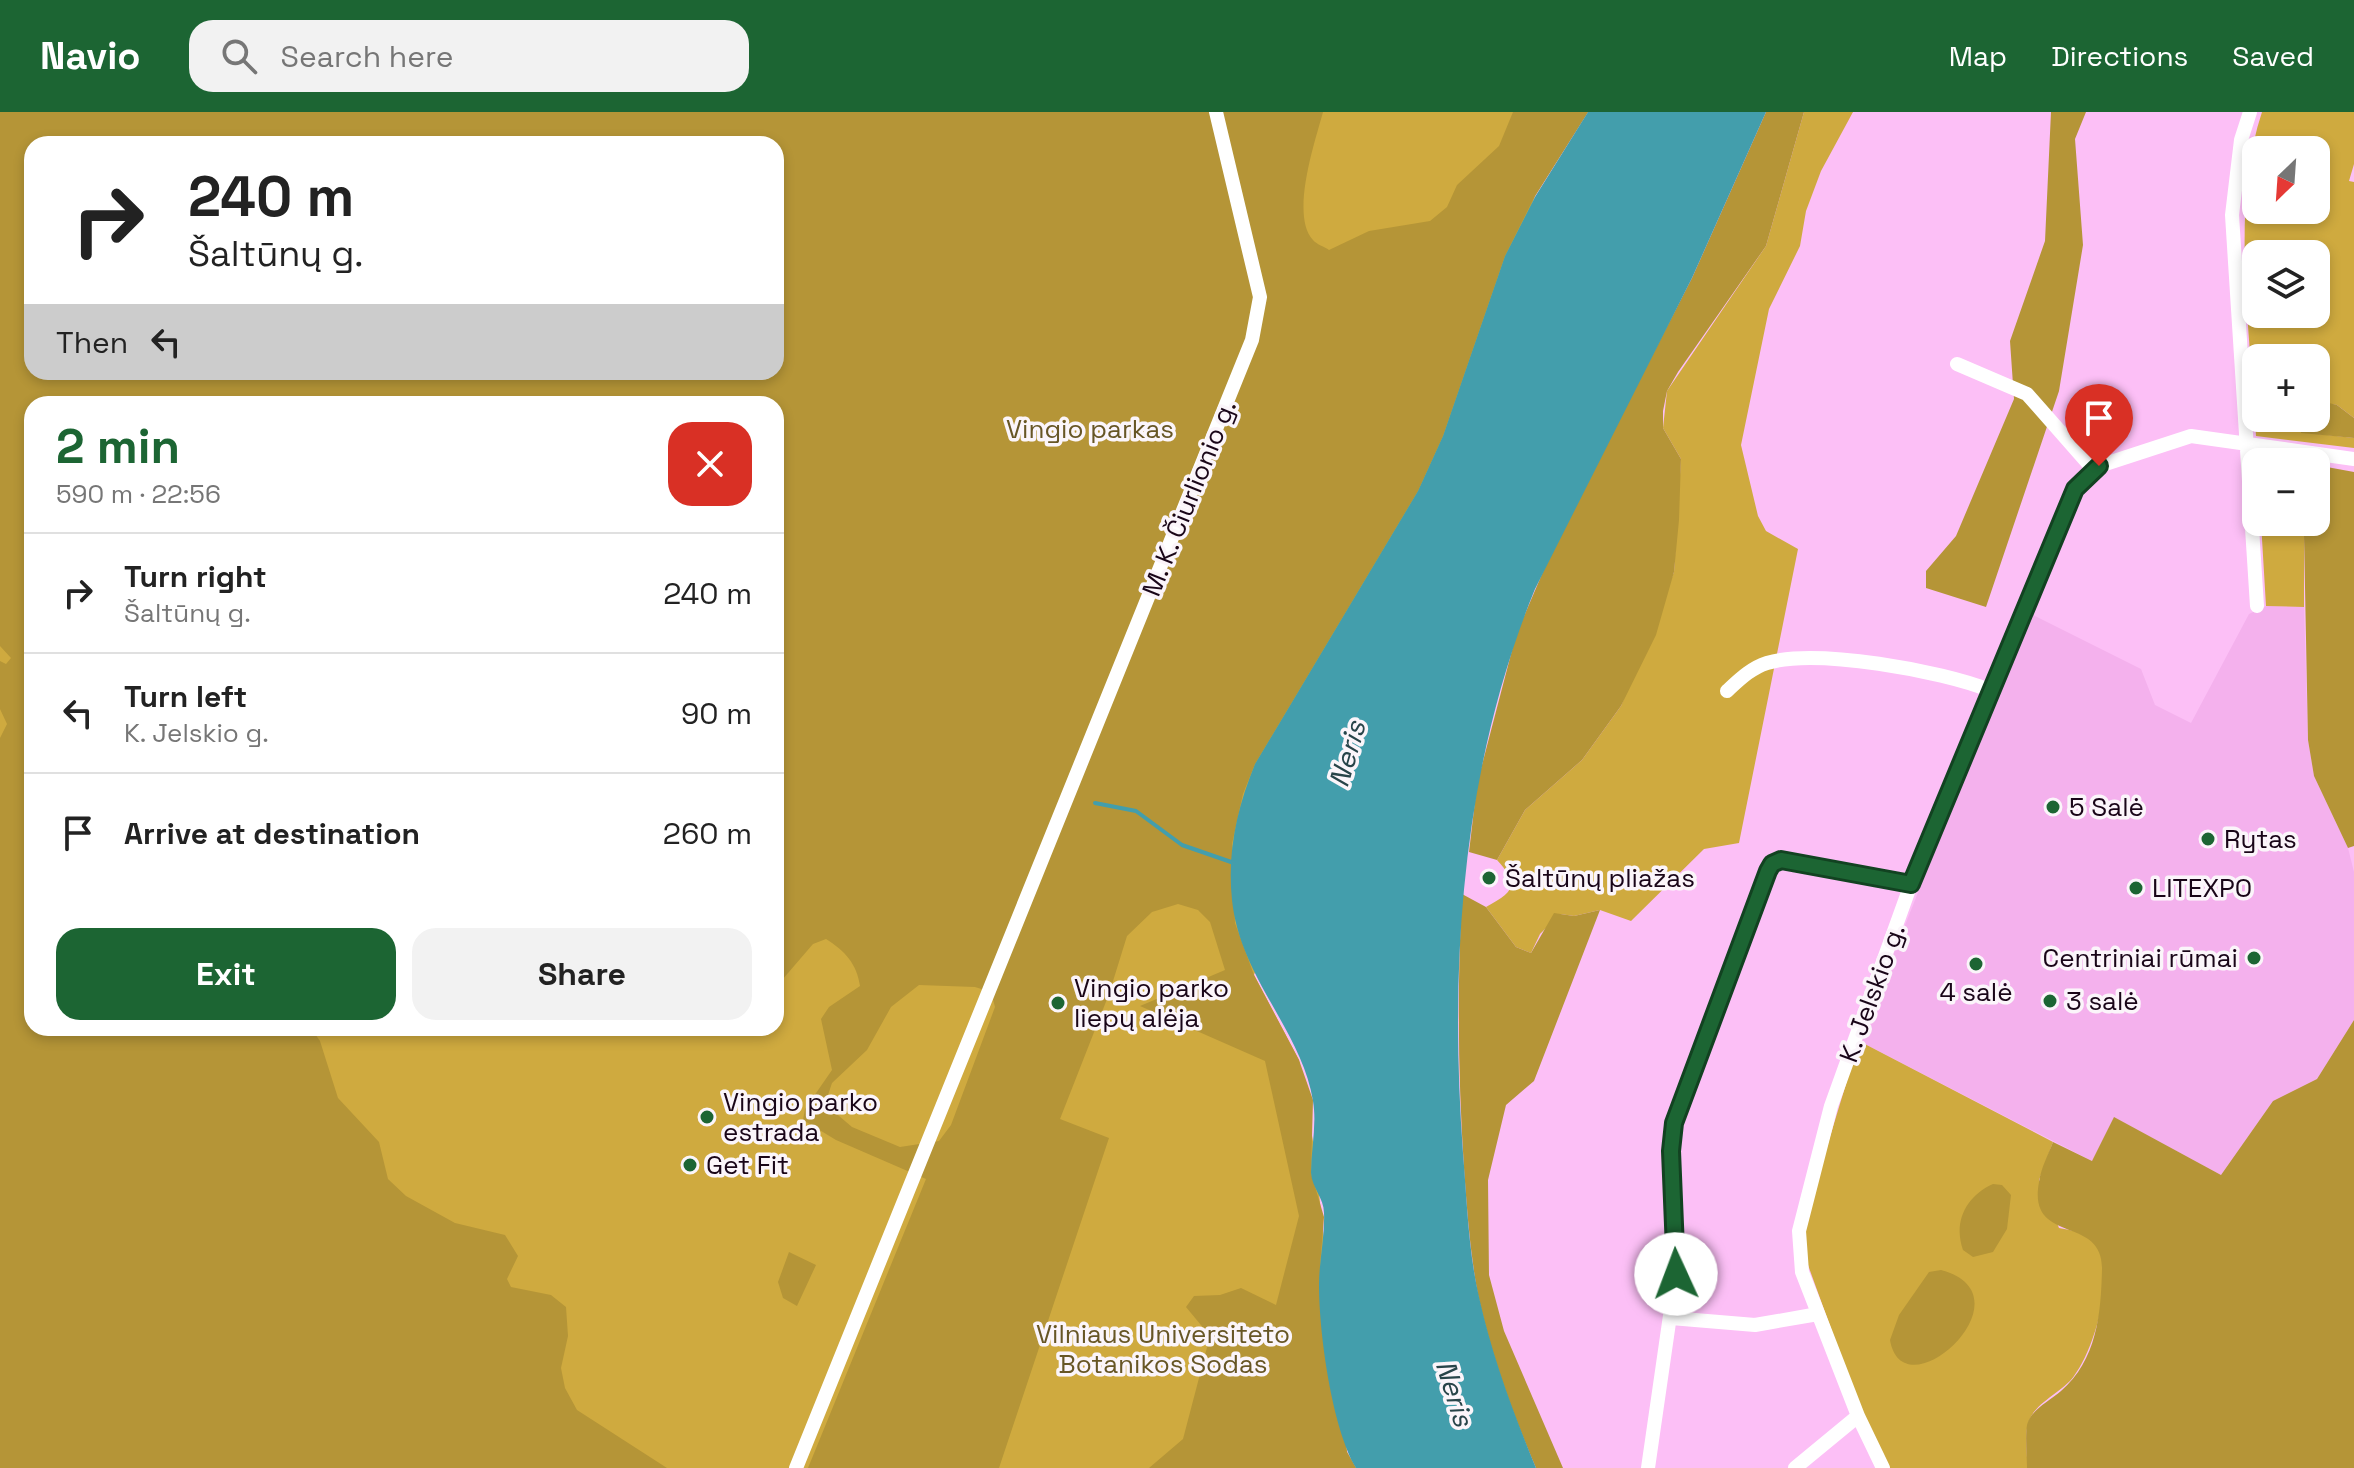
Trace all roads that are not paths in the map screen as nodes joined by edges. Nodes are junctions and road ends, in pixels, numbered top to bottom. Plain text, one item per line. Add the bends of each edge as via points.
1 (1216, 112) edge
2 (2250, 112) edge
3 (1957, 364) dead end
4 (2247, 447) junction
5 (2354, 459) edge
6 (2094, 470) junction
7 (2257, 606) dead end
8 (1989, 690) junction
9 (1727, 691) dead end
10 (1911, 884) junction
11 (1818, 1314) junction
12 (1671, 1318) junction
13 (1858, 1416) junction
14 (796, 1468) edge
15 (1648, 1468) edge
16 (1795, 1468) edge
17 (1883, 1468) edge

1 - 14 street, M. K. Čiurlionio g. via 1260,297 1255,328
2 - 4 street via 2241,140 2232,215
3 - 6 street via 2027,394
4 - 5 street
4 - 6 street via 2191,436
4 - 7 street
6 - 8 street, K. Jelskio g. via 2075,489
8 - 9 street via 1924,672 1802,659 1754,668
8 - 10 street, K. Jelskio g.
10 - 11 street, K. Jelskio g. via 1831,1106 1799,1231 1802,1272
10 - 12 street via 1781,860 1772,864 1674,1123 1676,1274
11 - 12 street via 1755,1325
11 - 13 street, K. Jelskio g.
12 - 15 street
13 - 16 street
13 - 17 street, K. Jelskio g.

